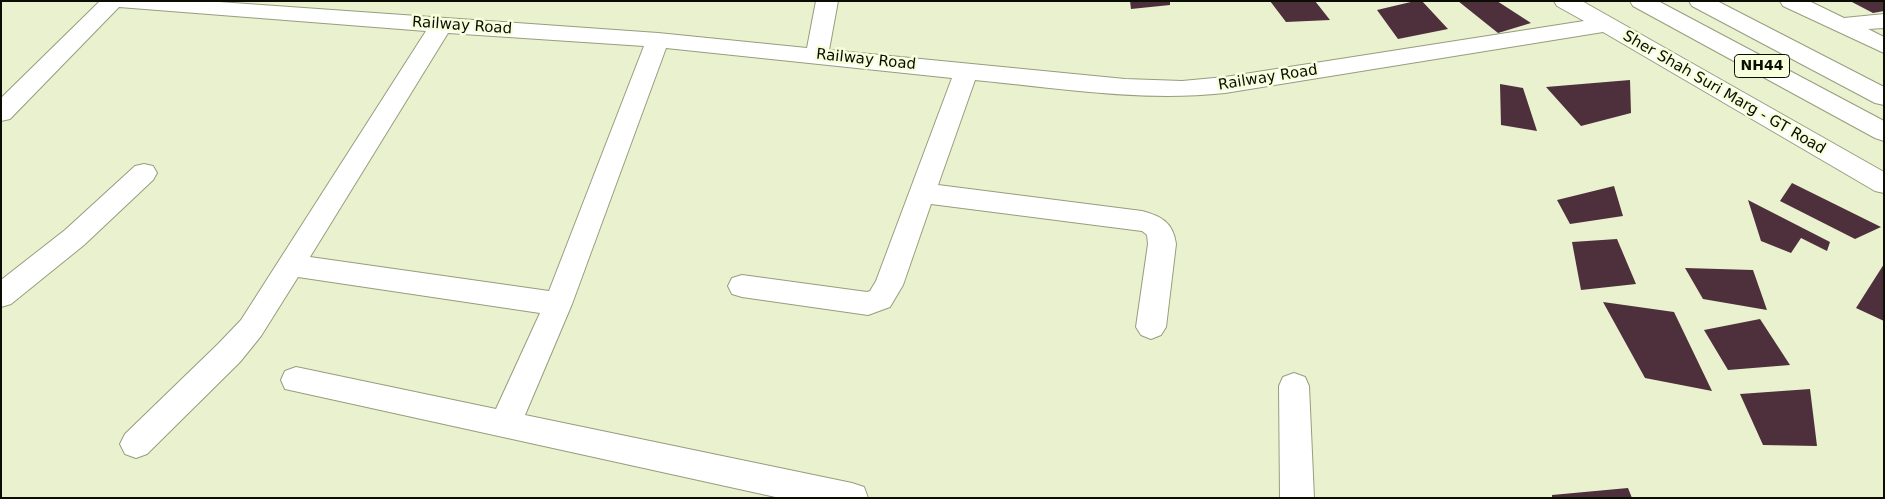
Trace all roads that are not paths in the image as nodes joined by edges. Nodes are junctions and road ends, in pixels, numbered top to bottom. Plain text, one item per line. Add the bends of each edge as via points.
1 (113, 1) edge
2 (122, 1) edge
3 (828, 1) edge
4 (1565, 1) edge
5 (1641, 1) edge
6 (1700, 1) edge
7 (1791, 1) edge
8 (255, 7) edge
9 (1884, 21) edge
10 (441, 25) junction
11 (1840, 25) junction
12 (1606, 26) junction
13 (658, 40) junction
14 (1884, 46) edge
15 (817, 55) junction
16 (966, 71) junction
17 (1884, 97) edge
18 (1, 113) edge
19 (1884, 132) edge
20 (144, 173) dead end
21 (1884, 184) edge
22 (922, 192) junction
23 (291, 265) junction
24 (742, 286) dead end
25 (1, 296) edge
26 (558, 304) junction
27 (1151, 327) dead end
28 (296, 380) dead end
29 (1294, 386) dead end
30 (505, 424) junction
31 (136, 444) dead end
32 (852, 498) edge
33 (1297, 498) edge

1 - 18 main road
2 - 8 main road, Railway Road
3 - 15 main road
4 - 12 main road, Sher Shah Suri Marg - GT Road
5 - 19 main road, NH44
6 - 17 main road, NH44
7 - 11 main road
8 - 10 main road, Railway Road
9 - 11 main road
10 - 13 main road, Railway Road
10 - 23 main road
11 - 14 main road
12 - 16 main road, Railway Road via 1185,89 1140,89
12 - 21 main road, Sher Shah Suri Marg - GT Road
13 - 15 main road, Railway Road
13 - 26 main road
15 - 16 main road, Railway Road
16 - 22 main road
20 - 25 main road via 76,238
22 - 24 main road via 889,285 880,299 868,304
22 - 27 main road via 1156,225 1161,232 1162,244
23 - 26 main road
23 - 31 main road via 251,328
26 - 30 main road
28 - 30 main road
29 - 33 main road
30 - 32 main road

